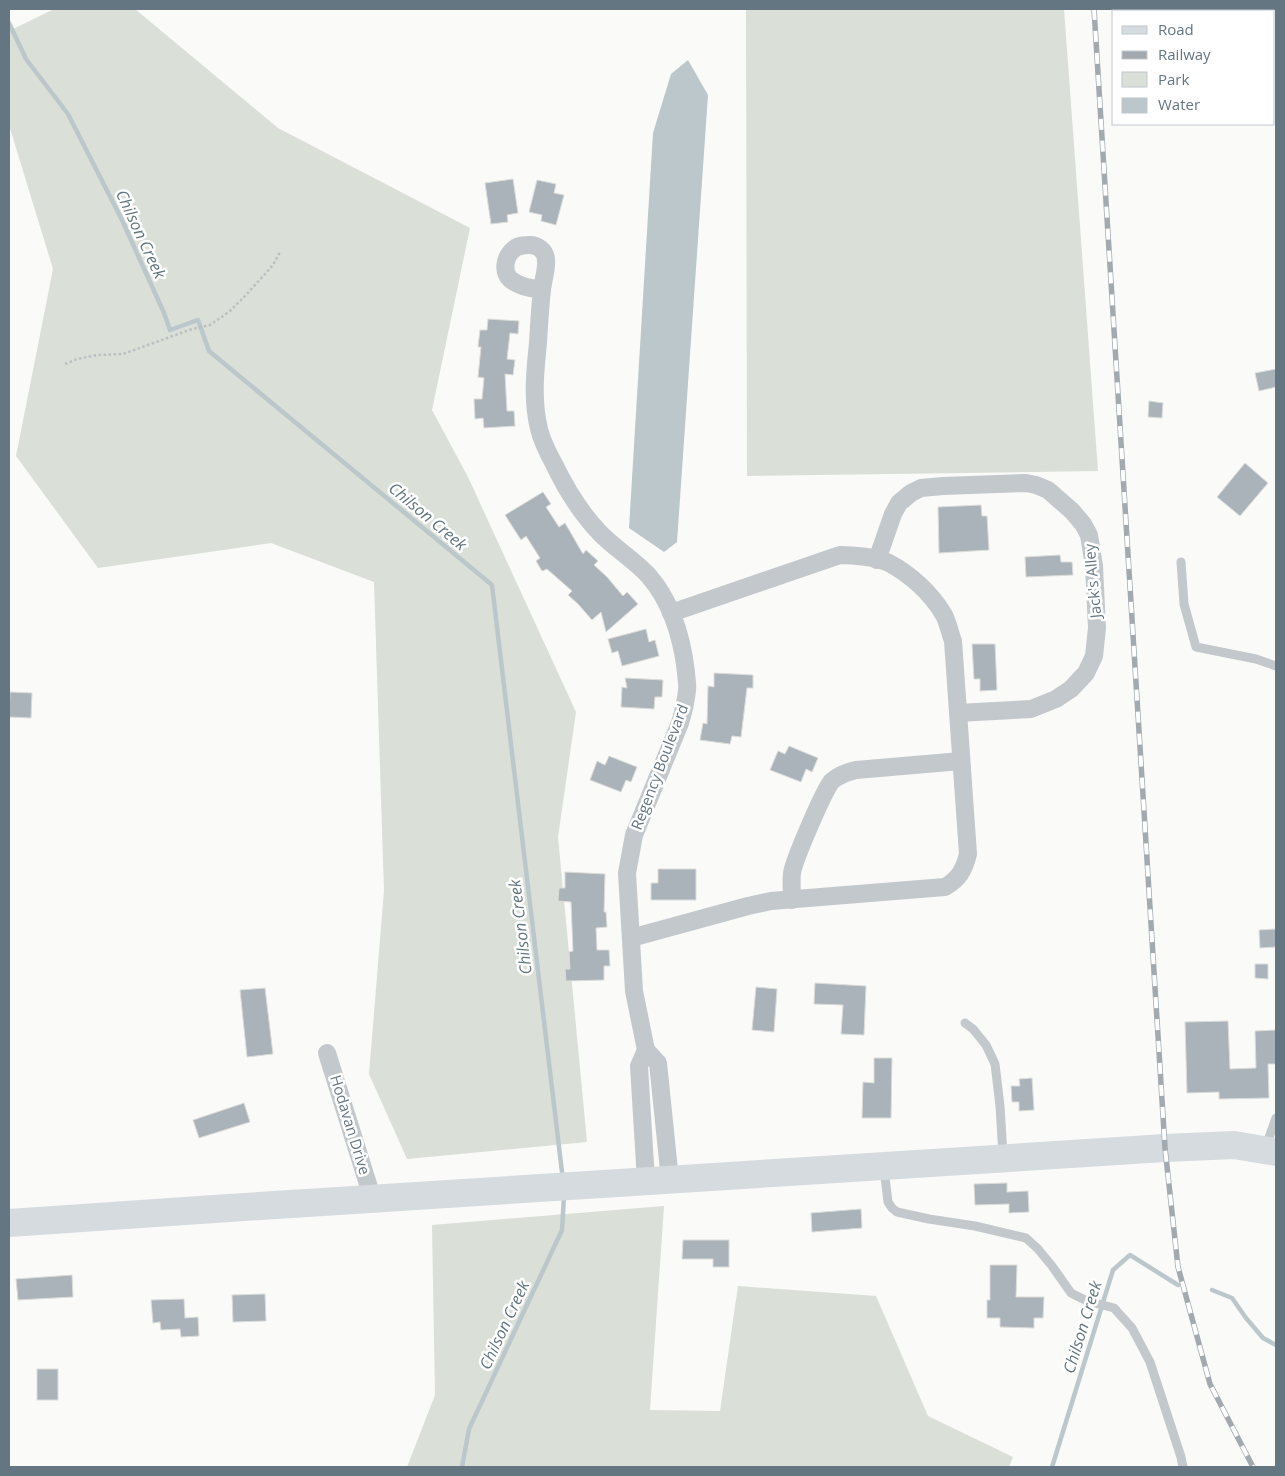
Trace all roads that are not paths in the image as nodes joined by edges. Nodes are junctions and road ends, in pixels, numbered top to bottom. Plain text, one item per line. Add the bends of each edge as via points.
1 (542, 290) dead end
2 (877, 560) junction
3 (1182, 562) dead end
4 (671, 613) junction
5 (1276, 666) edge
6 (958, 713) junction
7 (962, 761) junction
8 (792, 900) junction
9 (631, 938) junction
10 (964, 1023) dead end
11 (646, 1050) junction
12 (327, 1053) dead end
13 (1276, 1118) edge
14 (1271, 1150) edge
15 (1003, 1158) junction
16 (884, 1166) junction
17 (658, 1180) junction
18 (372, 1197) junction
19 (9, 1223) edge
20 (1183, 1467) edge

1 - 4 street, Regency Boulevard via 534,382 536,412 548,451 566,489 585,516 648,575
2 - 4 street via 855,554 840,555
2 - 6 street via 887,562 912,578 945,616 953,641
2 - 6 street, Jack's Alley via 899,503 921,488 1036,485 1048,490 1083,524 1089,536 1094,566 1098,628 1094,656 1086,673 1056,699 1031,709
3 - 5 lane via 1184,604 1196,647
4 - 9 street, Regency Boulevard via 684,654 688,688 680,724 634,835 627,873
6 - 7 street
7 - 8 street via 856,770 831,782 792,872
7 - 8 street via 968,854 960,876 952,883 945,887
8 - 9 street via 748,906
9 - 11 street, Regency Boulevard via 634,991
10 - 15 lane via 986,1045 996,1064
11 - 17 street, Regency Boulevard via 639,1066
11 - 17 street, Regency Boulevard via 658,1063
12 - 18 street, Hodavan Drive
13 - 14 lane
14 - 15 main road via 1234,1145
15 - 16 main road
16 - 17 main road
16 - 20 lane via 888,1202 897,1212 1026,1238 1071,1293 1114,1308 1132,1328 1150,1362
17 - 18 main road
18 - 19 main road

